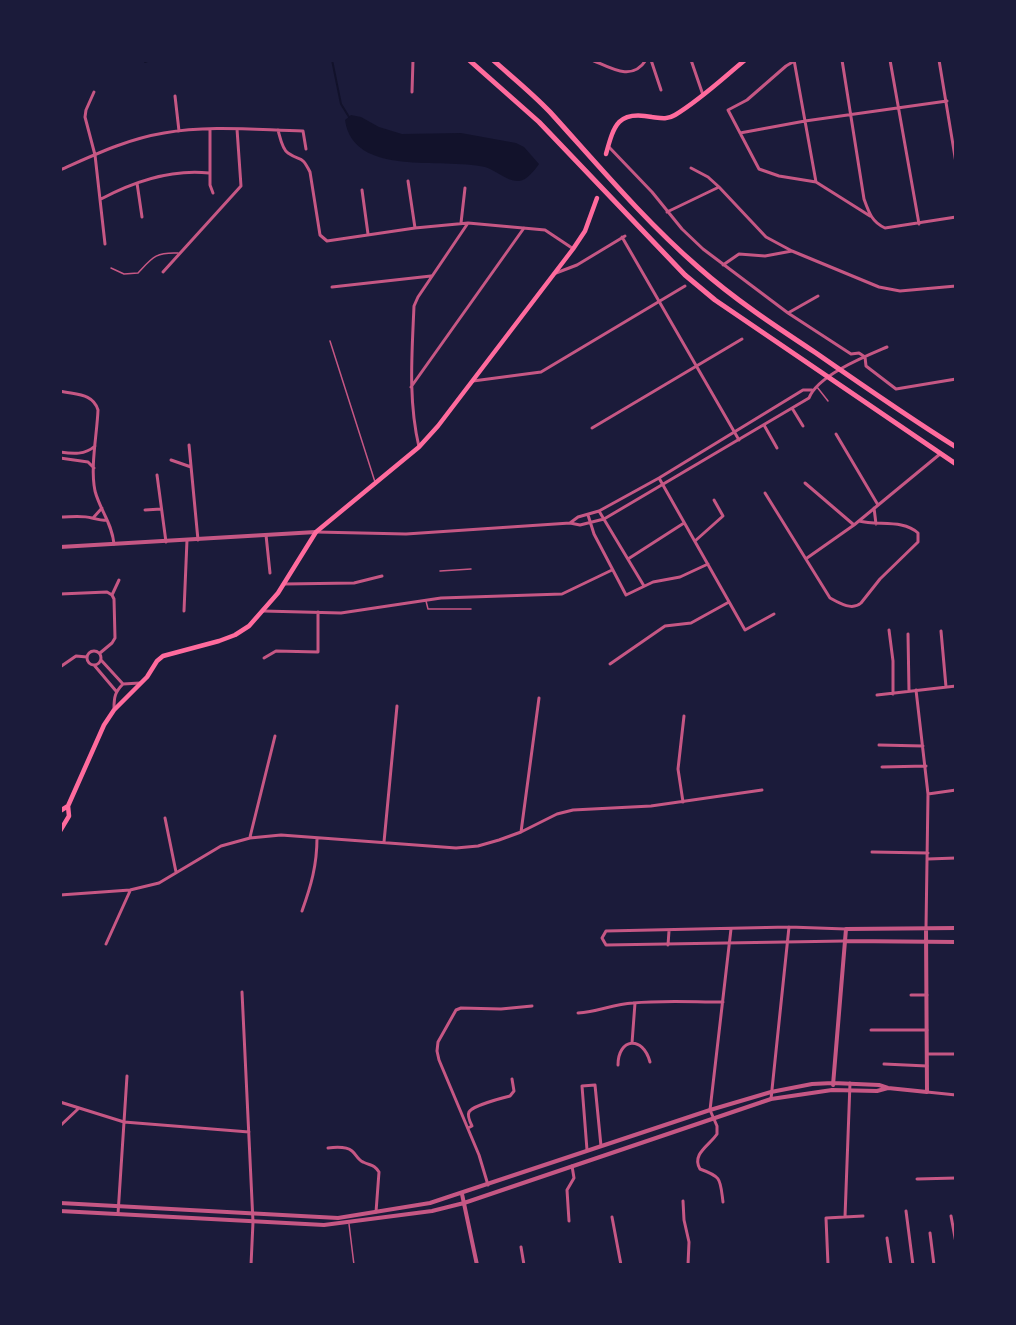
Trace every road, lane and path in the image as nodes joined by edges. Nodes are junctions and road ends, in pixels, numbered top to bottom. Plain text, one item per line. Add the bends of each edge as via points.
1 (413, 60) edge
2 (469, 60) edge
3 (493, 60) edge
4 (592, 60) edge
5 (646, 60) edge
6 (651, 60) edge
7 (691, 60) edge
8 (745, 60) edge
9 (795, 60) edge
10 (842, 60) edge
11 (890, 60) edge
12 (939, 60) edge
13 (661, 90) dead end
14 (94, 92) dead end
15 (412, 93) dead end
16 (703, 95) junction
17 (175, 96) dead end
18 (947, 101) junction
19 (899, 108) junction
20 (850, 115) junction
21 (806, 121) junction
22 (210, 129) junction
23 (237, 129) junction
24 (179, 130) junction
25 (278, 130) junction
26 (740, 133) junction
27 (608, 146) junction
28 (306, 148) dead end
29 (606, 154) dead end
30 (95, 155) junction
31 (956, 163) edge
32 (691, 168) dead end
33 (60, 170) edge
34 (209, 173) junction
35 (408, 181) dead end
36 (816, 182) junction
37 (137, 183) junction
38 (719, 187) junction
39 (465, 188) dead end
40 (362, 190) dead end
41 (213, 193) dead end
42 (597, 198) dead end
43 (101, 199) junction
44 (667, 212) junction
45 (870, 216) junction
46 (142, 217) dead end
47 (956, 217) edge
48 (461, 223) junction
49 (468, 223) junction
50 (919, 224) junction
51 (415, 228) junction
52 (524, 228) junction
53 (368, 234) junction
54 (105, 244) dead end
55 (573, 249) junction
56 (792, 251) junction
57 (182, 253) junction
58 (723, 265) junction
59 (111, 268) dead end
60 (164, 272) dead end
61 (555, 273) junction
62 (431, 276) junction
63 (685, 286) dead end
64 (956, 286) edge
65 (332, 287) dead end
66 (818, 296) dead end
67 (659, 302) junction
68 (788, 314) junction
69 (742, 339) dead end
70 (330, 341) dead end
71 (887, 347) dead end
72 (865, 357) junction
73 (696, 365) junction
74 (956, 379) edge
75 (473, 381) junction
76 (816, 387) junction
77 (410, 388) junction
78 (60, 392) edge
79 (828, 401) dead end
80 (792, 408) junction
81 (764, 425) junction
82 (803, 426) dead end
83 (592, 428) dead end
84 (735, 433) junction
85 (836, 434) dead end
86 (739, 440) junction
87 (96, 445) junction
88 (189, 445) dead end
89 (419, 447) junction
90 (956, 447) edge
91 (777, 448) dead end
92 (60, 452) edge
93 (940, 454) junction
94 (60, 458) edge
95 (171, 460) dead end
96 (956, 464) edge
97 (191, 467) junction
98 (94, 469) junction
99 (157, 475) dead end
100 (659, 478) junction
101 (376, 482) junction
102 (805, 483) dead end
103 (663, 485) junction
104 (765, 493) dead end
105 (714, 500) dead end
106 (878, 505) junction
107 (102, 508) junction
108 (874, 508) junction
109 (161, 509) junction
110 (146, 510) dead end
111 (599, 511) junction
112 (588, 515) junction
113 (60, 517) edge
114 (93, 518) junction
115 (604, 519) junction
116 (107, 520) junction
117 (859, 520) junction
118 (570, 523) junction
119 (684, 523) junction
120 (590, 524) junction
121 (876, 524) junction
122 (854, 525) junction
123 (316, 532) junction
124 (266, 535) junction
125 (187, 540) junction
126 (198, 540) junction
127 (694, 541) junction
128 (166, 542) junction
129 (114, 544) junction
130 (60, 548) edge
131 (807, 558) junction
132 (628, 559) junction
133 (708, 564) junction
134 (471, 569) dead end
135 (612, 570) junction
136 (440, 571) dead end
137 (270, 573) dead end
138 (382, 576) dead end
139 (119, 580) dead end
140 (284, 584) junction
141 (644, 585) junction
142 (60, 594) edge
143 (112, 595) junction
144 (426, 600) junction
145 (729, 602) junction
146 (471, 609) dead end
147 (184, 611) dead end
148 (262, 611) junction
149 (318, 612) junction
150 (774, 614) dead end
151 (889, 630) dead end
152 (941, 631) dead end
153 (908, 634) dead end
154 (100, 653) junction
155 (87, 657) junction
156 (264, 658) dead end
157 (101, 660) junction
158 (610, 664) dead end
159 (94, 665) junction
160 (60, 667) edge
161 (141, 683) junction
162 (123, 684) junction
163 (956, 686) edge
164 (946, 687) junction
165 (916, 690) junction
166 (116, 692) junction
167 (909, 692) junction
168 (893, 693) junction
169 (877, 695) dead end
170 (539, 698) dead end
171 (397, 706) dead end
172 (114, 710) junction
173 (684, 716) dead end
174 (275, 736) dead end
175 (879, 746) dead end
176 (923, 746) junction
177 (926, 766) junction
178 (882, 767) dead end
179 (762, 790) dead end
180 (956, 790) edge
181 (928, 794) junction
182 (683, 802) junction
183 (68, 806) junction
184 (60, 811) edge
185 (165, 818) dead end
186 (60, 831) edge
187 (521, 832) junction
188 (250, 838) junction
189 (317, 838) junction
190 (384, 842) junction
191 (872, 852) dead end
192 (928, 853) junction
193 (956, 858) edge
194 (928, 859) junction
195 (176, 873) junction
196 (130, 890) junction
197 (60, 895) edge
198 (302, 911) dead end
199 (789, 927) junction
200 (846, 928) junction
201 (926, 928) junction
202 (956, 928) edge
203 (731, 929) junction
204 (669, 930) junction
205 (846, 941) junction
206 (788, 942) junction
207 (926, 942) junction
208 (956, 942) edge
209 (106, 944) dead end
210 (729, 944) junction
211 (668, 945) junction
212 (242, 992) dead end
213 (911, 995) dead end
214 (927, 995) junction
215 (635, 1002) junction
216 (723, 1002) junction
217 (532, 1006) dead end
218 (578, 1013) dead end
219 (871, 1030) dead end
220 (927, 1030) junction
221 (632, 1043) junction
222 (927, 1054) junction
223 (956, 1054) edge
224 (650, 1062) dead end
225 (884, 1064) dead end
226 (618, 1065) dead end
227 (927, 1066) junction
228 (126, 1076) dead end
229 (512, 1079) dead end
230 (833, 1083) junction
231 (850, 1083) junction
232 (888, 1088) junction
233 (832, 1090) junction
234 (849, 1090) junction
235 (771, 1092) junction
236 (927, 1092) junction
237 (956, 1095) edge
238 (771, 1099) junction
239 (60, 1102) edge
240 (79, 1108) junction
241 (710, 1110) junction
242 (714, 1118) junction
243 (124, 1122) junction
244 (60, 1126) edge
245 (468, 1128) junction
246 (249, 1132) junction
247 (601, 1146) junction
248 (328, 1148) dead end
249 (587, 1151) junction
250 (572, 1166) junction
251 (530, 1170) junction
252 (956, 1178) edge
253 (917, 1179) dead end
254 (533, 1180) junction
255 (488, 1185) junction
256 (462, 1194) junction
257 (683, 1201) dead end
258 (723, 1202) dead end
259 (60, 1203) edge
260 (464, 1203) junction
261 (119, 1205) junction
262 (399, 1208) junction
263 (60, 1211) edge
264 (906, 1211) dead end
265 (376, 1212) junction
266 (118, 1214) junction
267 (253, 1214) junction
268 (348, 1216) junction
269 (400, 1216) junction
270 (612, 1216) dead end
271 (863, 1216) dead end
272 (951, 1216) dead end
273 (845, 1217) junction
274 (569, 1221) dead end
275 (253, 1222) junction
276 (349, 1223) junction
277 (930, 1233) dead end
278 (887, 1238) dead end
279 (956, 1243) edge
280 (520, 1247) dead end
281 (251, 1265) edge
282 (354, 1265) edge
283 (477, 1265) edge
284 (524, 1265) edge
285 (621, 1265) edge
286 (688, 1265) edge
287 (828, 1265) edge
288 (891, 1265) edge
289 (913, 1265) edge
290 (934, 1265) edge

1 - 15 street
2 - 93 highway via 539,122 685,275 715,300
3 - 90 highway via 549,112 705,273 770,322
4 - 5 street via 627,72 641,68
6 - 13 street
7 - 16 street
8 - 16 main road
9 - 21 street
9 - 26 street via 747,100 728,110
10 - 20 street
11 - 19 street
12 - 18 street
14 - 30 street via 85,117
16 - 27 main road via 672,117 636,114 619,120
17 - 24 street
18 - 19 street
18 - 31 street
19 - 20 street
19 - 50 street
20 - 21 street
20 - 45 street
21 - 26 street
21 - 36 street
22 - 23 street
22 - 24 street
22 - 34 street
23 - 25 street
23 - 57 street via 240,186
24 - 30 street
25 - 28 street via 303,131
25 - 53 street via 284,149 306,163 310,172 320,236 327,241
26 - 36 street via 759,169
27 - 29 main road
27 - 44 street
30 - 33 street
30 - 43 street
32 - 38 street
34 - 37 street via 183,172
34 - 41 street
35 - 51 street
36 - 45 street
37 - 43 street
37 - 46 street
38 - 44 street
38 - 56 street via 766,237
39 - 48 street
40 - 53 street
42 - 55 main road via 585,231
43 - 54 street
44 - 58 street
45 - 50 street via 885,228
47 - 50 street
48 - 49 street
48 - 51 street
49 - 52 street
49 - 62 street
51 - 53 street
52 - 55 street via 545,230
52 - 77 street
55 - 61 main road
56 - 58 street via 765,256 736,255
56 - 64 street via 879,287 900,291
57 - 59 lane via 155,255 138,273 124,274
57 - 60 street
58 - 68 street
61 - 67 street via 577,265 624,237
61 - 75 main road
62 - 65 street
62 - 77 street via 414,306
63 - 67 street
66 - 68 street
67 - 73 street
67 - 75 street via 541,372
68 - 72 street via 851,354
69 - 73 street
70 - 101 lane
71 - 72 street
72 - 74 street via 866,366 896,389
72 - 76 street
73 - 83 street
73 - 84 street
75 - 89 main road
76 - 79 lane
76 - 80 street via 809,398
76 - 84 street via 803,390
77 - 89 street
78 - 87 street via 91,398 96,403
80 - 81 street
80 - 82 street
81 - 86 street
81 - 91 street
84 - 86 street
84 - 100 street
85 - 106 street
86 - 103 street
87 - 92 street via 89,452
87 - 98 street
88 - 97 street
89 - 101 main road
93 - 96 highway
93 - 106 street
94 - 98 street via 88,462
95 - 97 street
97 - 126 street
98 - 107 street
99 - 109 street
100 - 103 street
100 - 111 street
101 - 123 main road
102 - 122 street
103 - 115 street
103 - 119 street
104 - 131 street
105 - 127 street via 723,516
106 - 108 street
107 - 114 street
107 - 116 street
108 - 117 street
108 - 121 street
109 - 110 street
109 - 128 street
111 - 112 street
111 - 115 street
112 - 118 street
112 - 120 street
113 - 114 street
114 - 116 street
115 - 120 street
115 - 132 street
116 - 129 street
117 - 121 street
117 - 122 street
118 - 120 street
118 - 123 street via 406,534
119 - 127 street
119 - 132 street
120 - 135 street
121 - 131 street via 909,526 918,533 918,542 858,606 831,598
122 - 131 street
123 - 124 street
123 - 140 main road
124 - 126 street
124 - 137 street
125 - 126 street
125 - 128 street
125 - 147 street
127 - 133 street
128 - 129 street
129 - 130 street
132 - 141 street
133 - 141 street via 680,578
133 - 145 street
134 - 136 lane
135 - 141 street via 626,595
135 - 144 street via 562,594
138 - 140 street via 354,583
139 - 143 street
140 - 148 main road
142 - 143 street
143 - 154 street via 115,638
144 - 146 lane via 428,609
144 - 149 street via 341,613
145 - 150 street via 745,630
145 - 158 street via 691,623 665,626
148 - 149 street
148 - 161 main road via 236,635 163,656
149 - 156 street via 318,652 276,651
151 - 168 street
152 - 164 street
153 - 167 street
154 - 155 street via 93,650
154 - 157 street
155 - 159 street
155 - 160 street via 76,656
157 - 159 street
157 - 162 street
159 - 166 street
161 - 162 street
161 - 172 main road
162 - 166 street
163 - 164 street
164 - 165 street
165 - 167 street
165 - 176 street
166 - 172 street
167 - 168 street
168 - 169 street
170 - 187 street
171 - 190 street
172 - 183 main road
173 - 182 street via 678,769
174 - 188 street
175 - 176 street
176 - 177 street
177 - 178 street
177 - 181 street
179 - 182 street
180 - 181 street
181 - 192 street
182 - 187 street via 573,810
183 - 184 main road
183 - 186 main road via 69,816
185 - 195 street
187 - 190 street via 478,846 456,848
188 - 189 street
188 - 195 street via 221,846
189 - 190 street
189 - 198 street via 313,882
191 - 192 street
192 - 194 street
193 - 194 street
194 - 201 street
195 - 196 street via 159,883
196 - 197 street
196 - 209 street
199 - 200 street
199 - 203 street
199 - 206 street
200 - 201 street
200 - 205 street
201 - 202 street
201 - 207 street
203 - 204 street
203 - 210 street
204 - 211 street
204 - 211 street via 606,931 602,938 606,945
205 - 206 street
205 - 207 street
205 - 230 street
206 - 210 street
206 - 235 street
207 - 208 street
207 - 214 street
210 - 211 street
210 - 216 street
212 - 246 street
213 - 214 street
214 - 220 street
215 - 216 street
215 - 218 street
215 - 221 street
216 - 241 street
217 - 245 street via 461,1008 456,1010 438,1042 439,1060
219 - 220 street
220 - 222 street
221 - 224 street via 648,1052
221 - 226 street via 618,1054
222 - 223 street
222 - 227 street
225 - 227 street
227 - 236 street
228 - 243 street
229 - 245 street via 514,1091 510,1096 469,1112
230 - 231 street
230 - 233 street
230 - 235 street
231 - 232 street
231 - 234 street
232 - 234 street
232 - 236 street
233 - 234 street
233 - 238 street
234 - 273 street
235 - 238 street
235 - 241 street
236 - 237 street
238 - 242 street
239 - 240 street
240 - 243 street
240 - 244 street
241 - 242 street
241 - 247 street
242 - 250 street
242 - 258 street via 717,1134 699,1154 697,1164 721,1180
243 - 246 street
243 - 261 street
245 - 255 street
246 - 267 street
247 - 249 street
247 - 249 street via 595,1085 582,1086
248 - 265 street via 351,1150 361,1162 377,1168
249 - 251 street
250 - 254 street
250 - 274 street via 574,1178 567,1190
251 - 254 street
251 - 255 street
252 - 253 street
254 - 260 street
255 - 256 street
256 - 260 street
256 - 262 street
257 - 286 street
259 - 261 street
260 - 269 street
260 - 283 street
261 - 266 street
261 - 267 street
262 - 265 street
262 - 269 street
263 - 266 street
264 - 289 street
265 - 268 street
266 - 275 street
267 - 268 street
267 - 275 street
268 - 276 lane
269 - 276 street
270 - 285 street
271 - 273 street
272 - 279 street
273 - 287 street via 826,1218
275 - 276 street
275 - 281 street
276 - 282 lane
277 - 290 street
278 - 288 street
280 - 284 street

